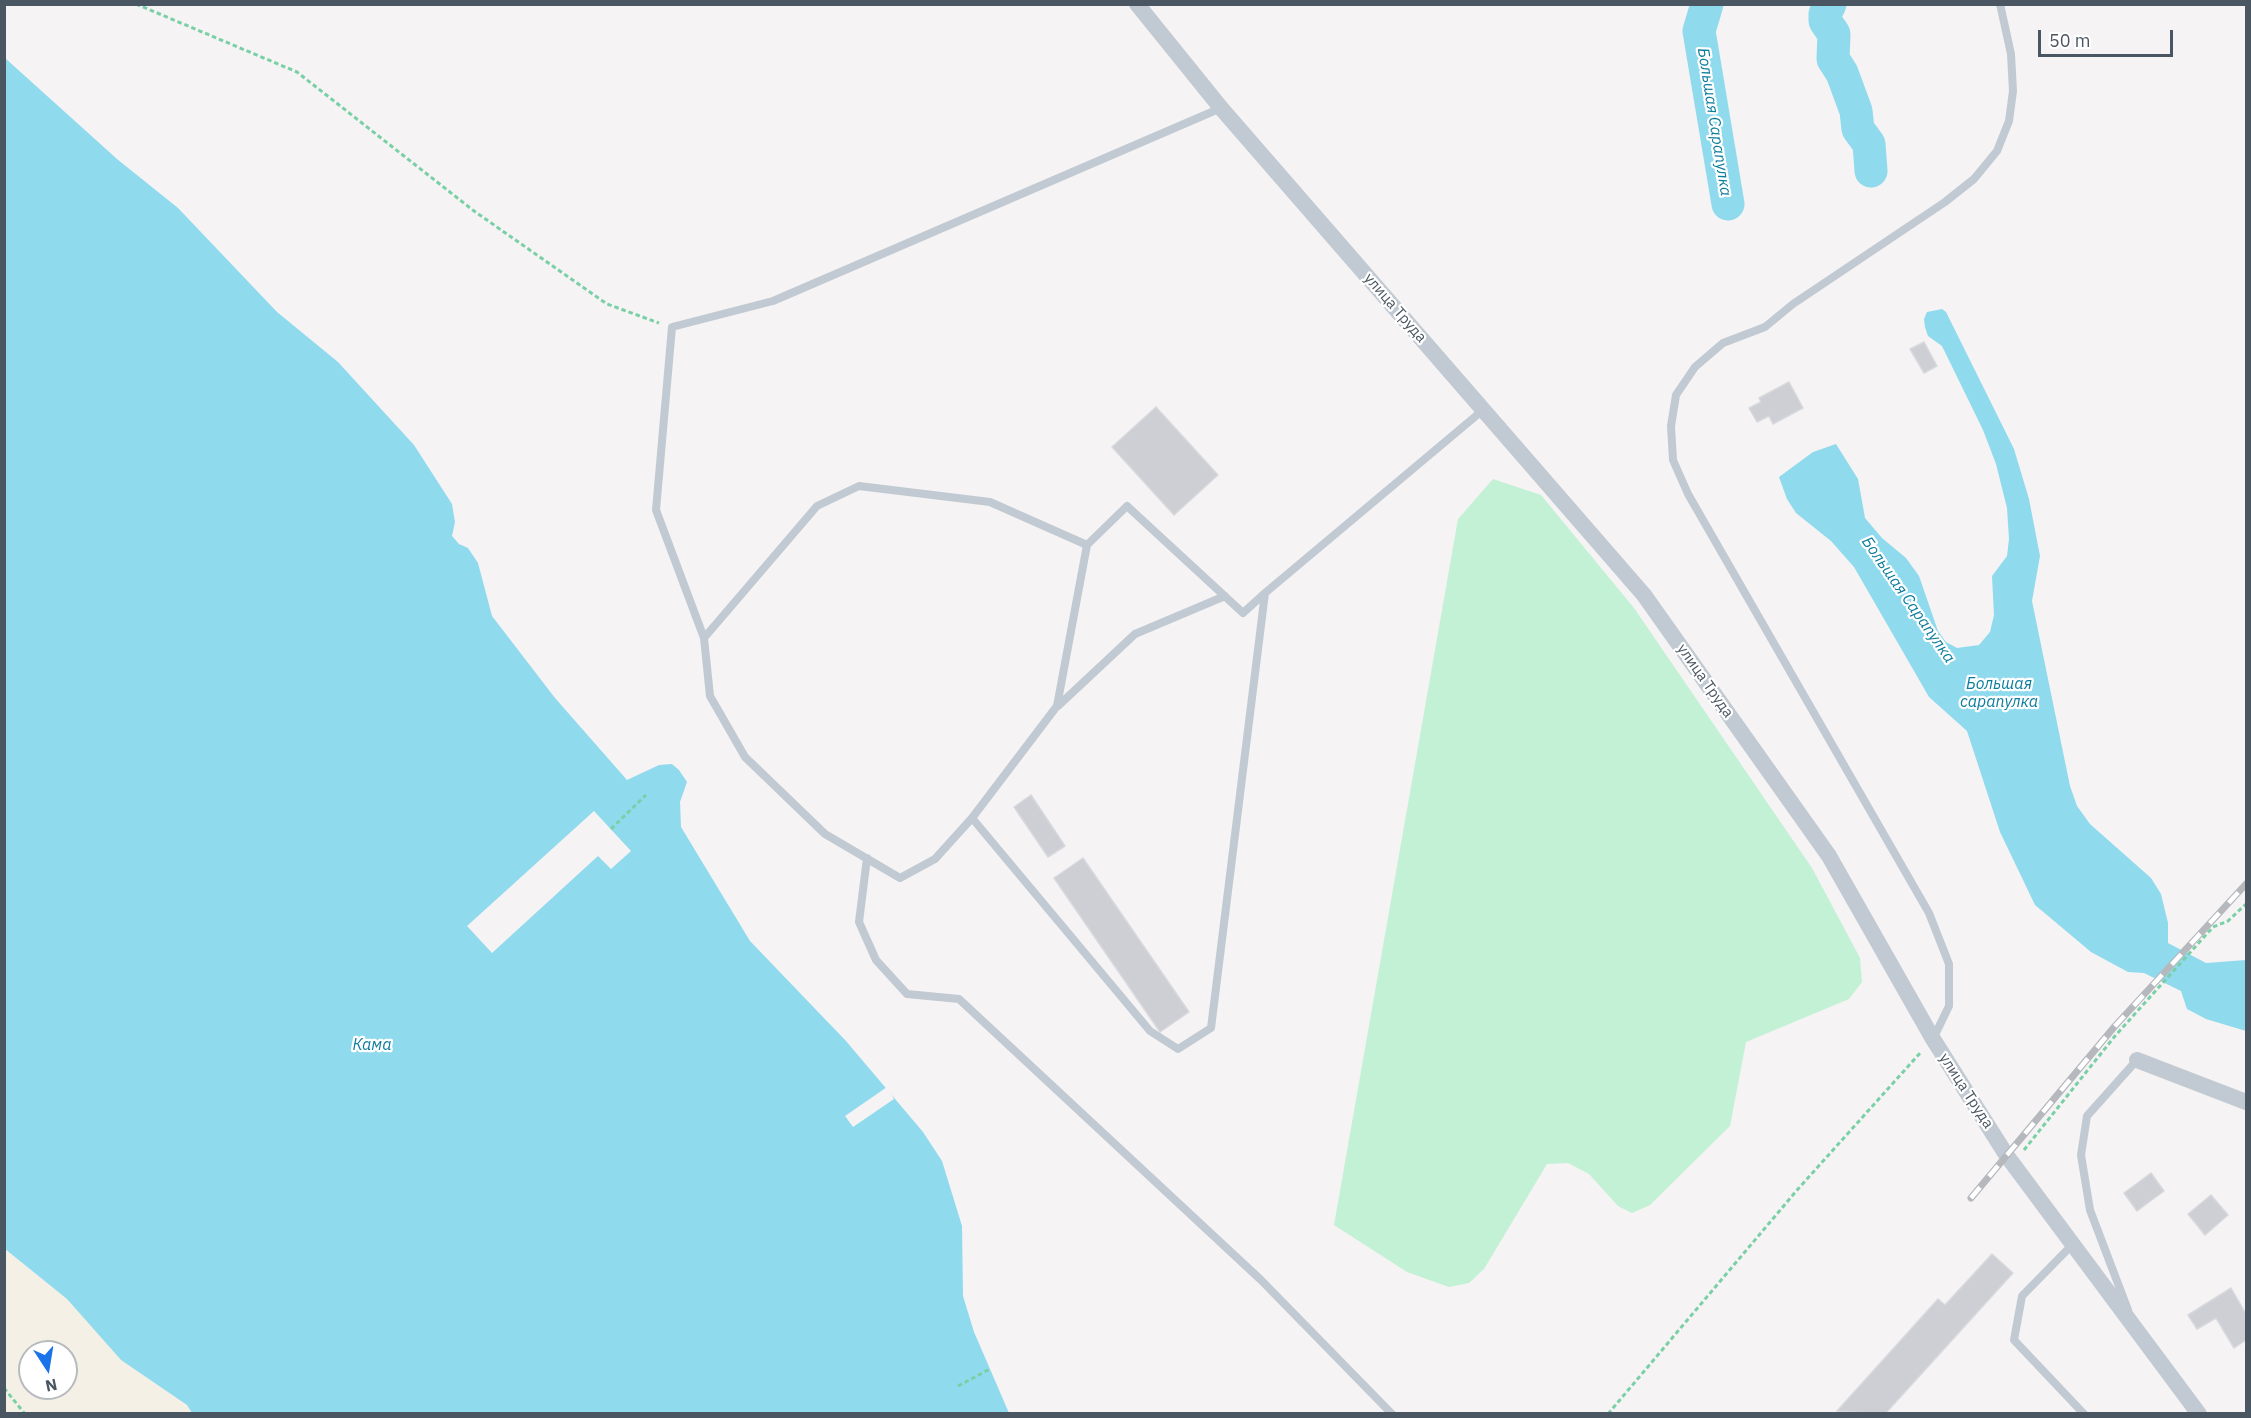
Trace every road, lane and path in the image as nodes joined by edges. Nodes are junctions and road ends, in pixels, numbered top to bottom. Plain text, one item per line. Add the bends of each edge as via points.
1 (136, 4) edge
2 (1137, 4) edge
3 (2000, 4) edge
4 (1221, 108) junction
5 (672, 327) junction
6 (1483, 410) junction
7 (1087, 545) junction
8 (1264, 593) junction
9 (1226, 596) junction
10 (704, 638) junction
11 (1057, 706) junction
12 (646, 795) dead end
13 (972, 818) junction
14 (611, 829) dead end
15 (867, 858) junction
16 (2247, 904) edge
17 (1933, 1039) junction
18 (2137, 1060) joint
19 (2247, 1102) edge
20 (2013, 1164) junction
21 (2073, 1244) junction
22 (2134, 1327) junction
23 (990, 1370) dead end
24 (958, 1386) dead end
25 (4, 1388) edge
26 (25, 1413) edge
27 (1392, 1413) edge
28 (1608, 1413) edge
29 (2084, 1413) edge
30 (2199, 1413) edge

1 - 5 path via 297,72 474,211 607,304
2 - 4 street, улица Труда
3 - 17 lane via 2011,54 2013,91 2008,121 1996,151 1974,179 1945,202 1765,327 1724,343 1702,361 1676,395 1671,426 1673,460 1688,494 1929,913 1950,964 1949,1006
4 - 5 lane via 773,301
4 - 6 street, улица Труда
5 - 10 lane via 656,510
6 - 8 lane
6 - 17 street, улица Труда via 1651,605 1829,856
7 - 9 lane via 1127,506
7 - 10 lane via 990,501 859,486 817,507
7 - 11 lane
8 - 9 lane via 1243,613
8 - 13 lane via 1211,1028 1178,1049 1150,1031
9 - 11 lane via 1135,634
10 - 15 lane via 710,696 745,757 825,834
11 - 13 lane
12 - 14 path
13 - 15 lane via 935,859 900,878
15 - 27 lane via 859,922 876,960 907,994 959,999 1261,1280
16 - 20 path via 2228,921 2214,927 2136,1013
17 - 20 street, улица Труда
17 - 28 path via 1798,1189
18 - 19 street
18 - 22 lane via 2086,1116 2081,1155 2090,1210
20 - 21 street, улица Труда
21 - 22 street, улица Труда
21 - 29 lane via 2022,1296 2014,1340
22 - 30 street, улица Труда
23 - 24 path
25 - 26 path

